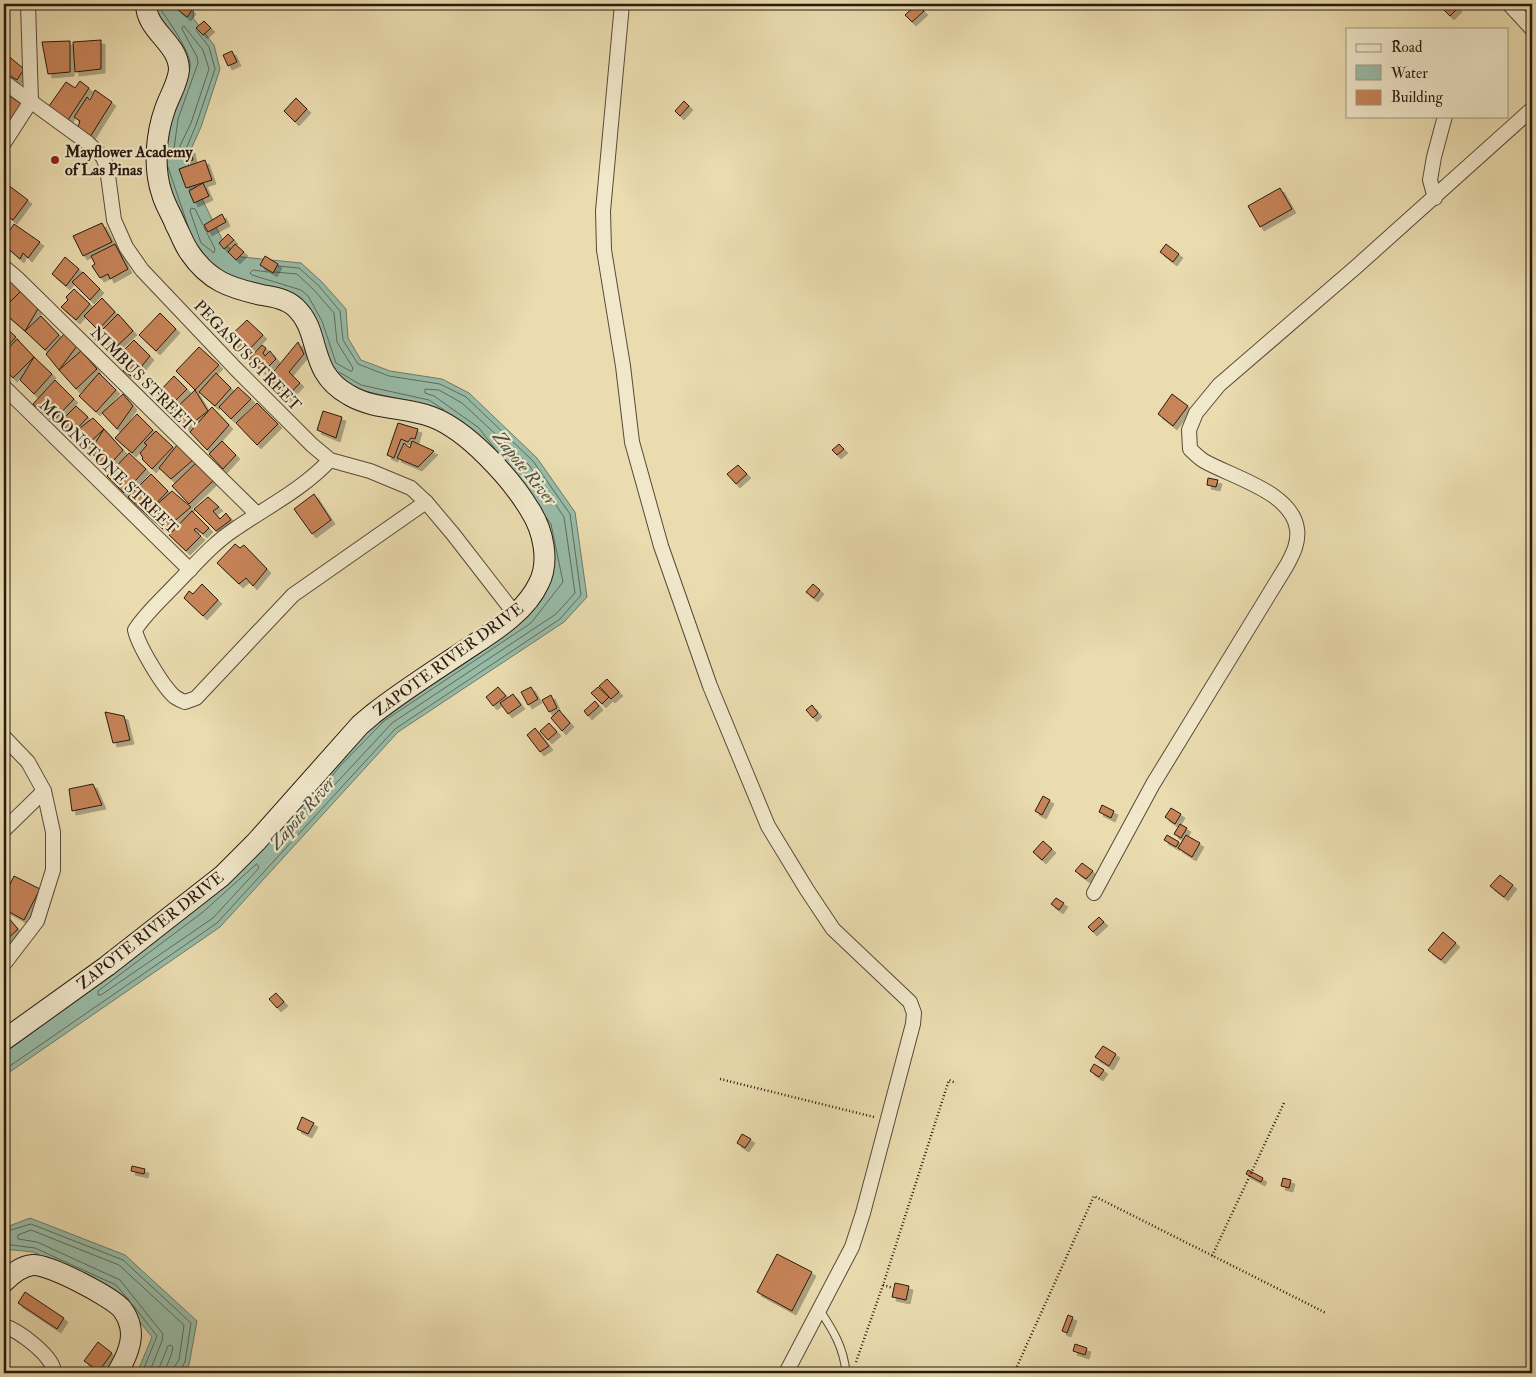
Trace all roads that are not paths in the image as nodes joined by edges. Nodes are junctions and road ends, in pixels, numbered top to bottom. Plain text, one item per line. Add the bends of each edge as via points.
1 (28, 4) edge
2 (146, 4) edge
3 (622, 4) edge
4 (1509, 4) edge
5 (1532, 29) edge
6 (4, 82) edge
7 (31, 101) junction
8 (1532, 109) edge
9 (1444, 118) edge
10 (4, 142) edge
11 (1435, 198) junction
12 (4, 267) edge
13 (4, 387) edge
14 (330, 460) junction
15 (426, 502) junction
16 (257, 514) junction
17 (190, 570) junction
18 (515, 614) junction
19 (4, 737) edge
20 (44, 791) junction
21 (4, 830) edge
22 (1094, 894) dead end
23 (4, 964) edge
24 (4, 1040) edge
25 (4, 1282) edge
26 (819, 1309) junction
27 (4, 1326) edge
28 (849, 1372) edge
29 (54, 1373) edge
30 (117, 1373) edge
31 (786, 1373) edge

1 - 7 street
2 - 18 main road, ZAPOTE RIVER DRIVE via 152,24 170,46 179,71 159,131 158,176 162,194 188,250 200,267 226,286 292,304 304,316 317,358 335,386 366,402 431,416 456,429 503,475 531,511 544,554 540,582 526,604
3 - 26 street via 603,211 604,250 632,442 660,546 710,686 768,826 833,929 910,1002 914,1013 863,1213 852,1246
4 - 5 street
6 - 7 street, PEGASUS STREET
7 - 10 street
7 - 14 street, PEGASUS STREET via 103,157 114,220 134,260 236,369
8 - 11 street
9 - 11 street via 1430,180
11 - 22 street via 1219,385 1196,412 1189,430 1190,448 1202,460 1272,494 1290,510 1297,529 1295,548 1288,566 1153,784
12 - 16 street, NIMBUS STREET
13 - 17 street, MOONSTONE STREET
14 - 15 street, PEGASUS STREET via 391,479 410,488
14 - 16 street via 304,485
15 - 17 street via 293,595 196,698 185,702 167,688 135,630
15 - 18 street, PEGASUS STREET
16 - 17 street via 214,545
18 - 24 main road, ZAPOTE RIVER DRIVE via 373,714 222,876 107,966
19 - 20 street via 28,762
20 - 21 street
20 - 23 street via 53,832 53,870 36,921
25 - 30 main road via 22,1268 34,1265 48,1268 88,1287 121,1308 130,1325 131,1340
26 - 28 lane via 838,1338
26 - 31 street
27 - 29 street via 13,1328 44,1353

